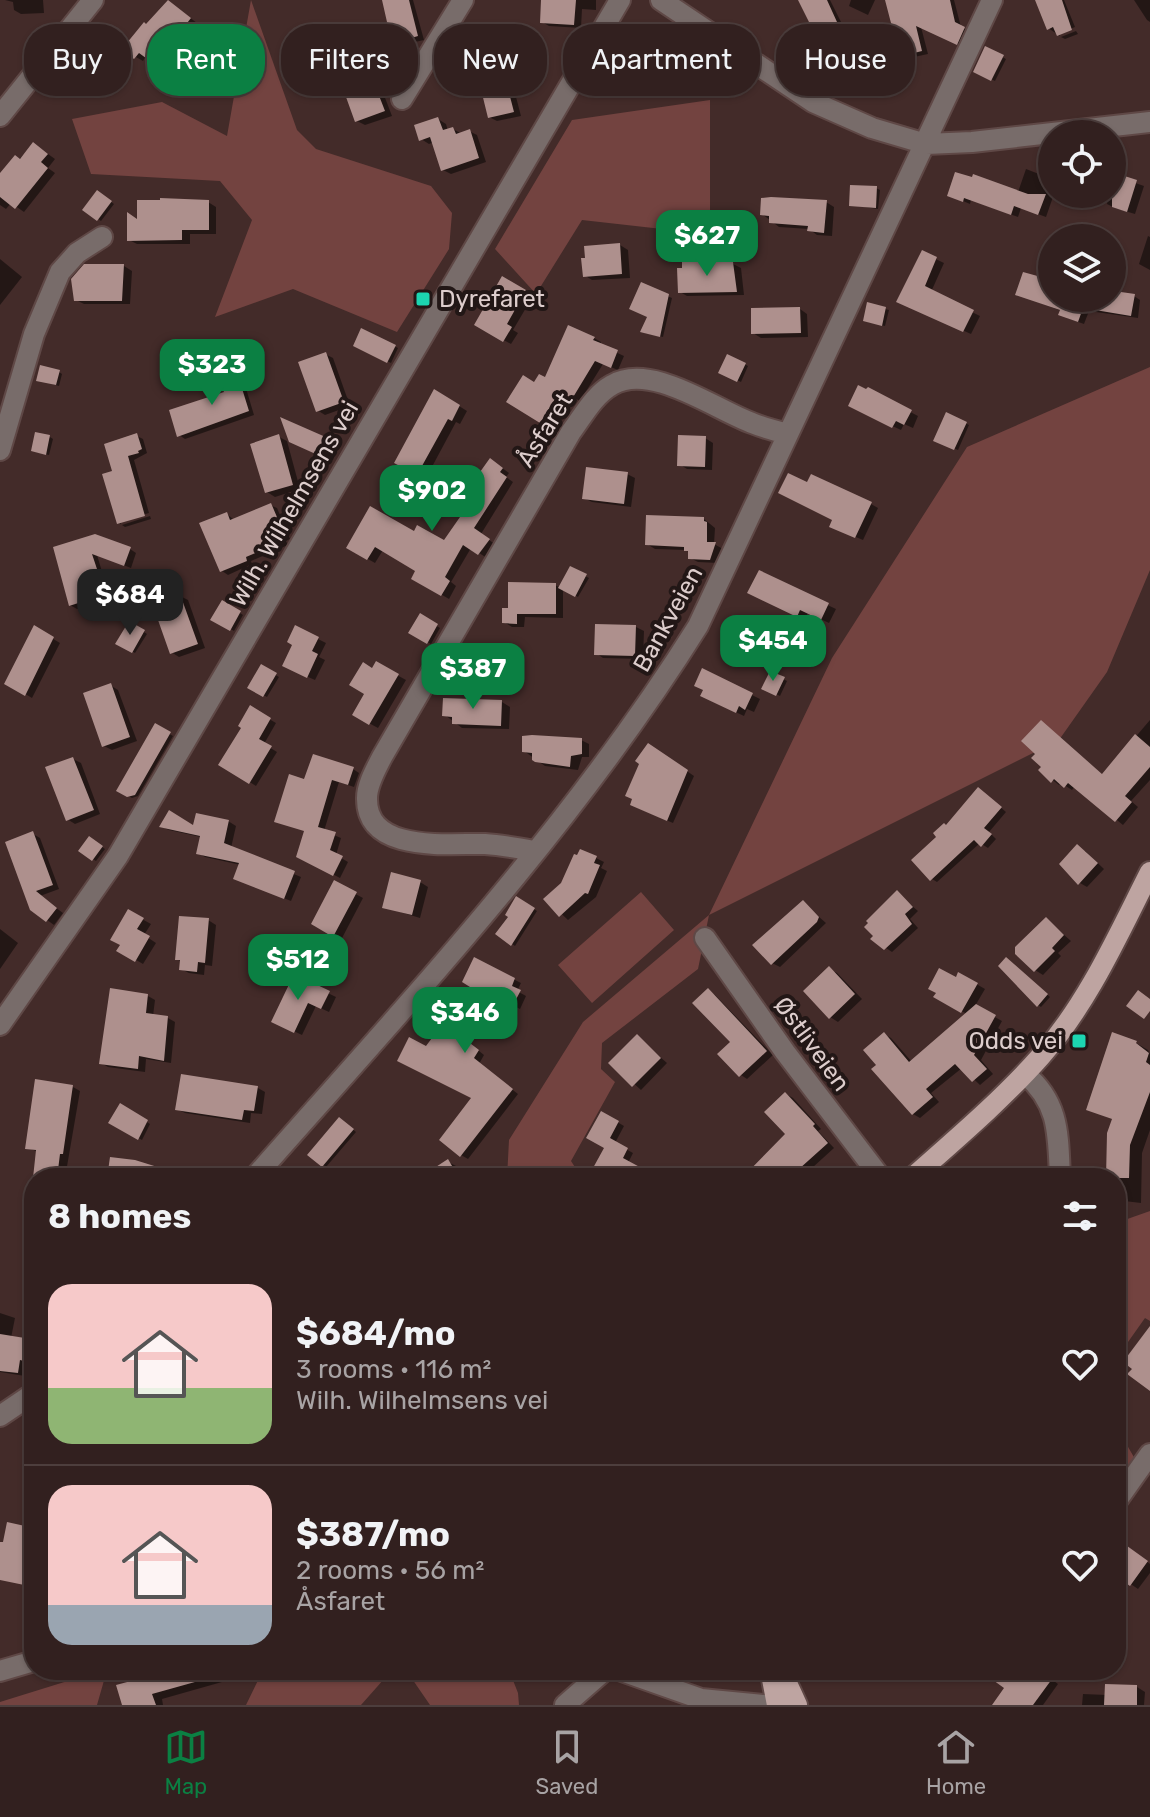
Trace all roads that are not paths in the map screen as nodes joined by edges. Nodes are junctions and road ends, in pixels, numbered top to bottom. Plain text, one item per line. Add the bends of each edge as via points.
1 (93, 0) edge
2 (463, 0) edge
3 (620, 0) edge
4 (661, 0) edge
5 (992, 0) edge
6 (402, 99) dead end
7 (0, 116) edge
8 (1150, 122) edge
9 (926, 144) junction
10 (102, 237) dead end
11 (788, 434) junction
12 (0, 450) edge
13 (534, 851) junction
14 (1150, 872) edge
15 (705, 938) dead end
16 (0, 1025) edge
17 (1025, 1074) junction
18 (263, 1168) edge
19 (873, 1168) edge
20 (923, 1168) edge
21 (1060, 1168) edge
22 (24, 1400) edge
23 (0, 1416) edge
24 (1150, 1454) edge
25 (1126, 1488) edge
26 (24, 1664) edge
27 (0, 1671) edge
28 (594, 1680) edge
29 (646, 1680) edge
30 (772, 1680) edge
31 (786, 1680) edge
32 (707, 1703) edge
33 (565, 1705) edge
34 (764, 1705) edge
35 (777, 1705) edge
36 (786, 1705) edge
37 (797, 1705) edge

1 - 7 street
2 - 6 street
3 - 16 street, Wilh. Wilhelmsens vei via 118,856
4 - 9 street via 813,102
5 - 9 street, Bankveien
8 - 9 street
9 - 11 street, Bankveien
10 - 12 street via 60,272 34,334
11 - 13 street, Bankveien via 698,626 567,815
11 - 13 street, Åsfaret via 644,378 610,386 571,432 382,757 367,797 378,828 392,837 412,843 490,844
13 - 18 street, Bankveien
14 - 17 main road via 1069,1020
15 - 19 street, Østliveien
17 - 20 main road
17 - 21 street via 1040,1087 1052,1112
22 - 23 street
24 - 25 street
26 - 27 street
28 - 33 street
29 - 32 street
30 - 35 main road
31 - 37 main road
32 - 34 street
36 - 37 main road

